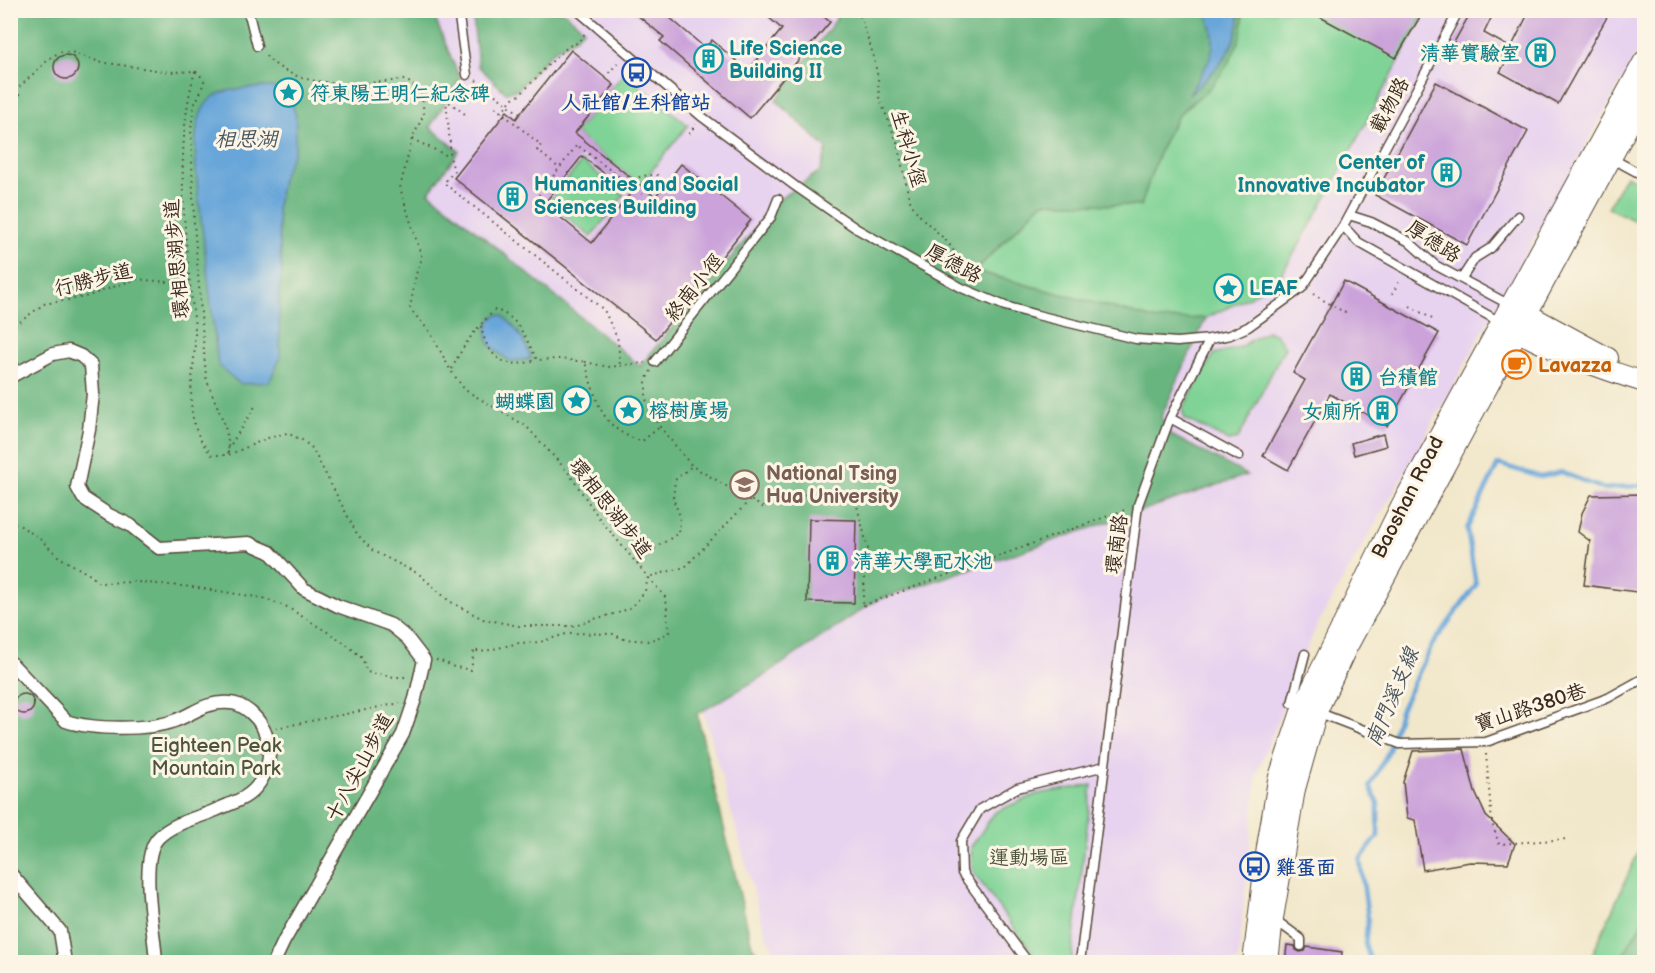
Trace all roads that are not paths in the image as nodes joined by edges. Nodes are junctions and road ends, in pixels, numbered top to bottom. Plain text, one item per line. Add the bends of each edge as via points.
1 (246, 10) edge
2 (458, 10) edge
3 (577, 10) edge
4 (1459, 10) edge
5 (257, 46) road end
6 (1644, 61) edge
7 (467, 75) road end
8 (1644, 97) edge
9 (1604, 154) junction
10 (1644, 176) edge
11 (778, 199) dead end
12 (1349, 215) junction
13 (1518, 216) dead end
14 (1343, 226) junction
15 (1462, 278) junction
16 (1514, 318) junction
17 (1210, 339) junction
18 (655, 362) road end
19 (1644, 369) edge
20 (10, 377) edge
21 (1644, 382) edge
22 (1170, 418) junction
23 (1239, 456) dead end
24 (1305, 654) dead end
25 (10, 662) edge
26 (1644, 678) edge
27 (1310, 709) junction
28 (1105, 766) junction
29 (10, 873) edge
30 (1273, 918) junction
31 (1301, 946) dead end
32 (65, 963) edge
33 (156, 963) edge
34 (274, 963) edge
35 (1028, 963) edge
36 (1080, 963) edge
37 (1253, 963) edge
38 (1268, 963) edge

1 - 5 lane
2 - 7 lane
3 - 17 lane, 厚德路 via 701,116 795,186 857,229 962,288 1005,306 1136,339
4 - 12 lane, 載物路
6 - 9 street, Baoshan Road
8 - 9 street, Baoshan Road
9 - 10 lane
9 - 16 street, Baoshan Road
11 - 18 lane, 終南小徑 via 758,234
12 - 14 lane, 厚德路
12 - 15 lane, 厚德路 via 1408,241 1435,265
13 - 15 lane via 1491,248 1475,258
14 - 16 lane, 厚德路 via 1358,243
14 - 17 lane, 厚德路 via 1302,288 1248,327
15 - 16 lane, 厚德路
16 - 19 street via 1616,363
16 - 21 street via 1611,371
16 - 27 street, Baoshan Road via 1400,508
17 - 22 lane, 環南路
20 - 34 street, 十八尖山步道 via 53,354 69,351 91,365 93,394 76,487 82,498 130,525 159,548 249,543 270,552 304,589 391,625 424,660 403,734
22 - 23 lane
22 - 28 lane, 環南路 via 1138,505
24 - 27 lane via 1292,703
25 - 33 street via 66,721 75,724 120,728 149,725 174,721 213,704 232,703 251,713 265,730 270,759 253,793 156,839 148,868
26 - 27 lane, 寶山路380巷 via 1608,698 1486,742 1400,744
27 - 30 street, Baoshan Road
27 - 37 street, Baoshan Road via 1278,780
28 - 35 lane via 1017,788 980,809 961,841 962,873
28 - 36 lane, 環南路
29 - 32 street via 60,931
30 - 31 lane via 1301,939
30 - 38 street, Baoshan Road

